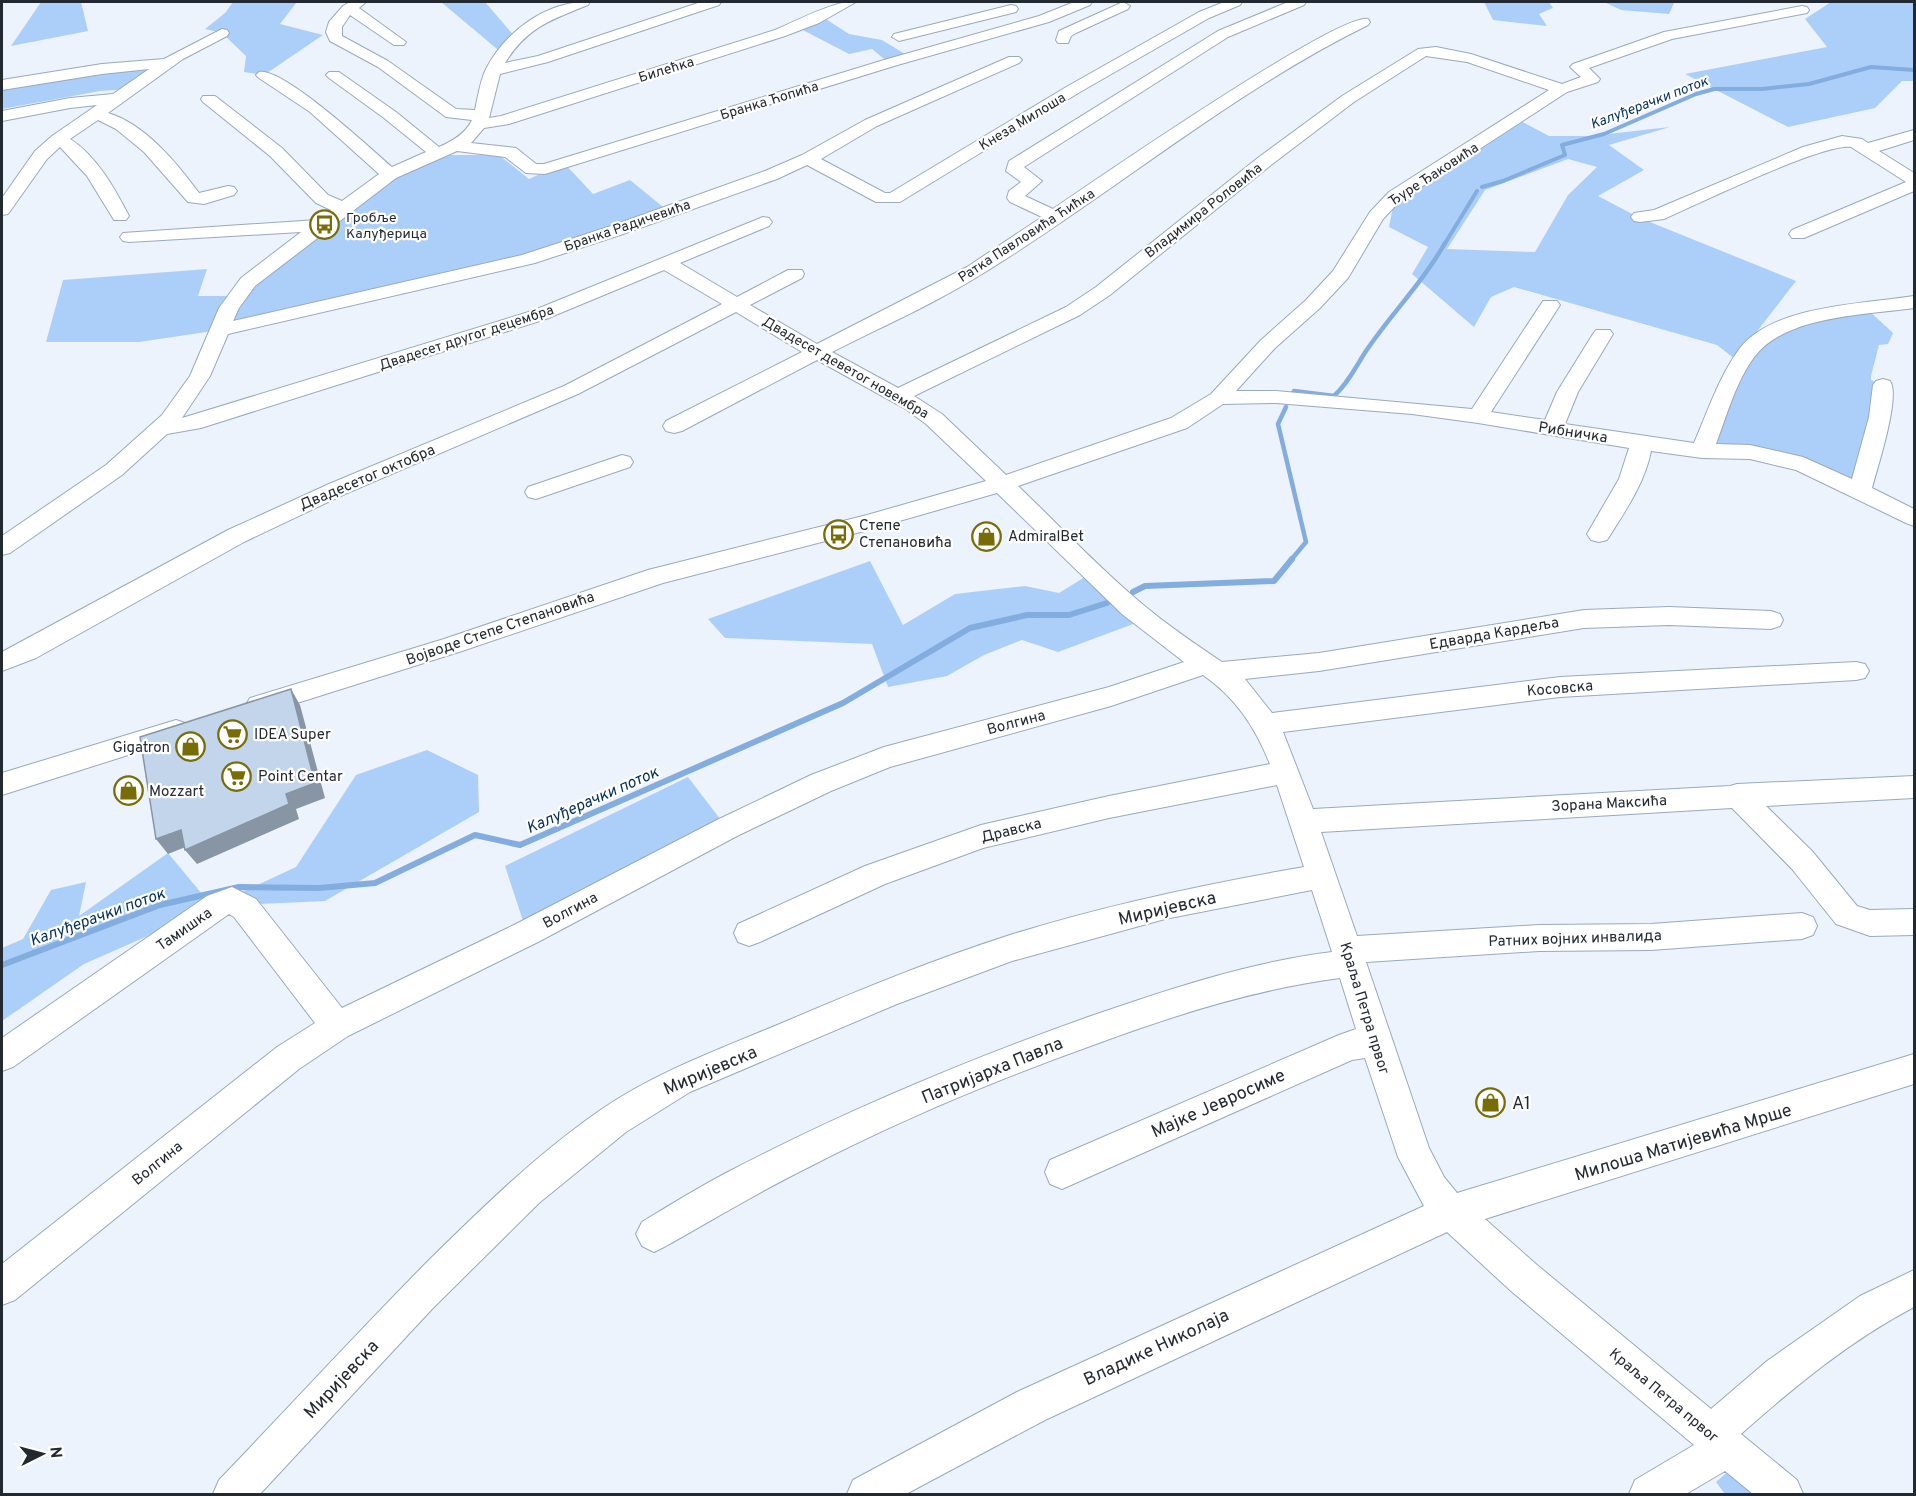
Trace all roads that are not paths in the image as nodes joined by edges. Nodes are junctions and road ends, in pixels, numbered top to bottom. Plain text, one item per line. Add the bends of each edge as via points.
1 (532, 2) edge
2 (583, 2) edge
3 (714, 2) edge
4 (849, 2) edge
5 (1085, 2) edge
6 (1235, 2) edge
7 (1299, 2) edge
8 (353, 4) edge
9 (1026, 5) dead end
10 (1123, 6) dead end
11 (1802, 10) dead end
12 (1047, 13) junction
13 (547, 15) junction
14 (1363, 22) dead end
15 (222, 33) dead end
16 (899, 37) dead end
17 (399, 42) dead end
18 (1140, 52) junction
19 (1014, 60) dead end
20 (168, 63) junction
21 (1175, 63) junction
22 (493, 71) junction
23 (264, 75) dead end
24 (334, 75) dead end
25 (2, 86) edge
26 (1561, 89) junction
27 (115, 99) junction
28 (209, 99) dead end
29 (95, 114) junction
30 (2, 116) edge
31 (480, 120) junction
32 (1914, 135) edge
33 (58, 140) junction
34 (455, 146) junction
35 (1867, 149) junction
36 (438, 154) junction
37 (808, 159) junction
38 (390, 174) junction
39 (1914, 180) edge
40 (1914, 185) edge
41 (228, 192) dead end
42 (344, 209) junction
43 (2, 210) edge
44 (120, 216) dead end
45 (1649, 216) dead end
46 (1056, 217) junction
47 (763, 222) dead end
48 (321, 225) junction
49 (1798, 234) dead end
50 (129, 237) dead end
51 (666, 263) junction
52 (795, 274) dead end
53 (1914, 302) edge
54 (738, 304) junction
55 (1550, 305) dead end
56 (220, 330) junction
57 (1603, 334) dead end
58 (818, 353) junction
59 (1883, 385) dead end
60 (898, 396) junction
61 (1218, 398) junction
62 (1478, 416) junction
63 (674, 426) dead end
64 (162, 428) junction
65 (1553, 429) junction
66 (1641, 443) junction
67 (1702, 451) junction
68 (622, 462) dead end
69 (1002, 484) junction
70 (1860, 491) junction
71 (536, 492) dead end
72 (1914, 518) edge
73 (1599, 534) dead end
74 (3, 544) edge
75 (1771, 620) dead end
76 (2, 662) edge
77 (1212, 667) junction
78 (1856, 671) dead end
79 (239, 711) edge
80 (196, 724) edge
81 (1266, 724) junction
82 (1287, 772) junction
83 (2, 784) edge
84 (1914, 787) edge
85 (1737, 795) junction
86 (1304, 821) junction
87 (1322, 876) junction
88 (1914, 922) edge
89 (1802, 926) dead end
90 (749, 933) dead end
91 (1349, 956) junction
92 (337, 1026) junction
93 (1376, 1042) junction
94 (2, 1056) edge
95 (1914, 1069) edge
96 (1062, 1173) dead end
97 (1451, 1212) junction
98 (654, 1234) dead end
99 (2, 1287) edge
100 (1914, 1288) edge
101 (1719, 1442) junction
102 (233, 1494) edge
103 (867, 1494) edge
104 (1648, 1494) edge
105 (1783, 1494) edge

1 - 13 street
2 - 13 street
3 - 22 street via 543,59
4 - 31 street, Билећка via 808,22 718,53 503,121
5 - 12 street, Бранка Ћопића
6 - 18 street, Кнеза Милоша
7 - 21 street via 1223,34
8 - 17 street via 358,13
8 - 31 street, Билећка via 334,28 335,38 383,64 452,114
9 - 16 street
10 - 12 street via 1067,35
11 - 26 street, Ђуре Ђаковића via 1654,40 1578,67 1592,79
12 - 34 street, Бранка Ћопића via 545,169 532,169 510,152
13 - 22 street via 516,38
14 - 46 street, Ратка Павловића Ћићка via 1310,48
15 - 20 street
18 - 21 street
18 - 37 street, Кнеза Милоша via 894,198 882,198
19 - 37 street, Бранка Радичевића via 871,123
20 - 25 street via 102,69
20 - 27 street
21 - 46 street via 1013,167 1032,181 1014,196
22 - 31 street
23 - 38 street via 316,110
24 - 36 street
26 - 60 street, Владимира Роловића via 1443,51 1423,52 1348,99 1073,311
26 - 61 street, Ђуре Ђаковића via 1395,196 1376,216 1341,274
27 - 29 street
27 - 30 street
28 - 42 street via 276,152 322,198
29 - 33 street
29 - 41 street via 117,123 166,162 195,198
31 - 34 street via 468,137
32 - 35 street
33 - 43 street via 41,155
33 - 44 street via 77,153
34 - 36 street
35 - 39 street
35 - 45 street via 1848,141 1809,151
36 - 38 street
37 - 56 street, Бранка Радичевића via 771,176 528,259
38 - 42 street
40 - 49 street
42 - 48 street
46 - 58 street, Ратка Павловића Ћићка via 974,272
47 - 51 street, Двадесет другог децембра
48 - 50 street
48 - 56 street via 248,282 229,308
51 - 54 street, Двадесет деветог новембра
51 - 64 street, Двадесет другог децембра via 505,327 193,423
52 - 54 street, Двадесет деветог новембра
53 - 67 street via 1821,315 1761,340 1740,363
54 - 58 street, Двадесет деветог новембра
54 - 76 street, Двадесетог октобра via 571,390 261,523
55 - 62 street
56 - 64 street via 200,376
57 - 65 street via 1562,400
58 - 60 street, Двадесет деветог новембра
58 - 63 street, Ратка Павловића Ћићка
59 - 70 street via 1880,417
60 - 69 street, Двадесет деветог новембра via 939,424
61 - 62 street, Рибничка via 1276,397
61 - 69 street, Ђуре Ђаковића via 1179,423
62 - 65 street, Рибничка
64 - 74 street via 105,477
65 - 66 street, Рибничка
66 - 67 street, Рибничка
66 - 73 street via 1629,480
67 - 70 street, Рибничка via 1750,452 1803,464
68 - 71 street
69 - 77 street, Краља Петра првог via 1144,620
69 - 79 street, Војводе Степе Степановића via 684,568
70 - 72 street, Рибничка
75 - 77 street, Едварда Кардеља via 1593,618 1319,662
77 - 81 street, Краља Петра првог via 1245,695
77 - 92 street, Волгина via 884,758 821,783
78 - 81 street, Косовска via 1560,687
80 - 83 street
81 - 82 street, Краља Петра првог
82 - 86 street, Краља Петра првог
82 - 90 street, Дравска via 981,837 874,875
84 - 85 street, Зорана Максића
85 - 86 street, Зорана Максића
85 - 88 street via 1802,860 1847,915 1870,923
86 - 87 street, Краља Петра првог
87 - 91 street, Краља Петра првог
87 - 102 street, Миријевска via 1098,923 1011,948 867,1003 656,1093 572,1151 495,1218
89 - 91 street, Ратних војних инвалида via 1651,937 1539,938
91 - 93 street, Краља Петра првог
91 - 98 street, Патријарха Павла via 1221,988 1012,1059 827,1140
92 - 94 street, Тамишка via 245,908 232,900 217,905
92 - 99 street, Волгина via 288,1058
93 - 96 street, Мајке Јевросиме via 1350,1045
93 - 97 street, Краља Петра првог via 1415,1157 1432,1189
95 - 97 street, Милоша Матијевића Мрше
97 - 101 street, Краља Петра првог
97 - 103 street, Владике Николаја via 1031,1406
100 - 101 street via 1873,1310 1780,1374
101 - 104 street
101 - 105 street, Краља Петра првог

